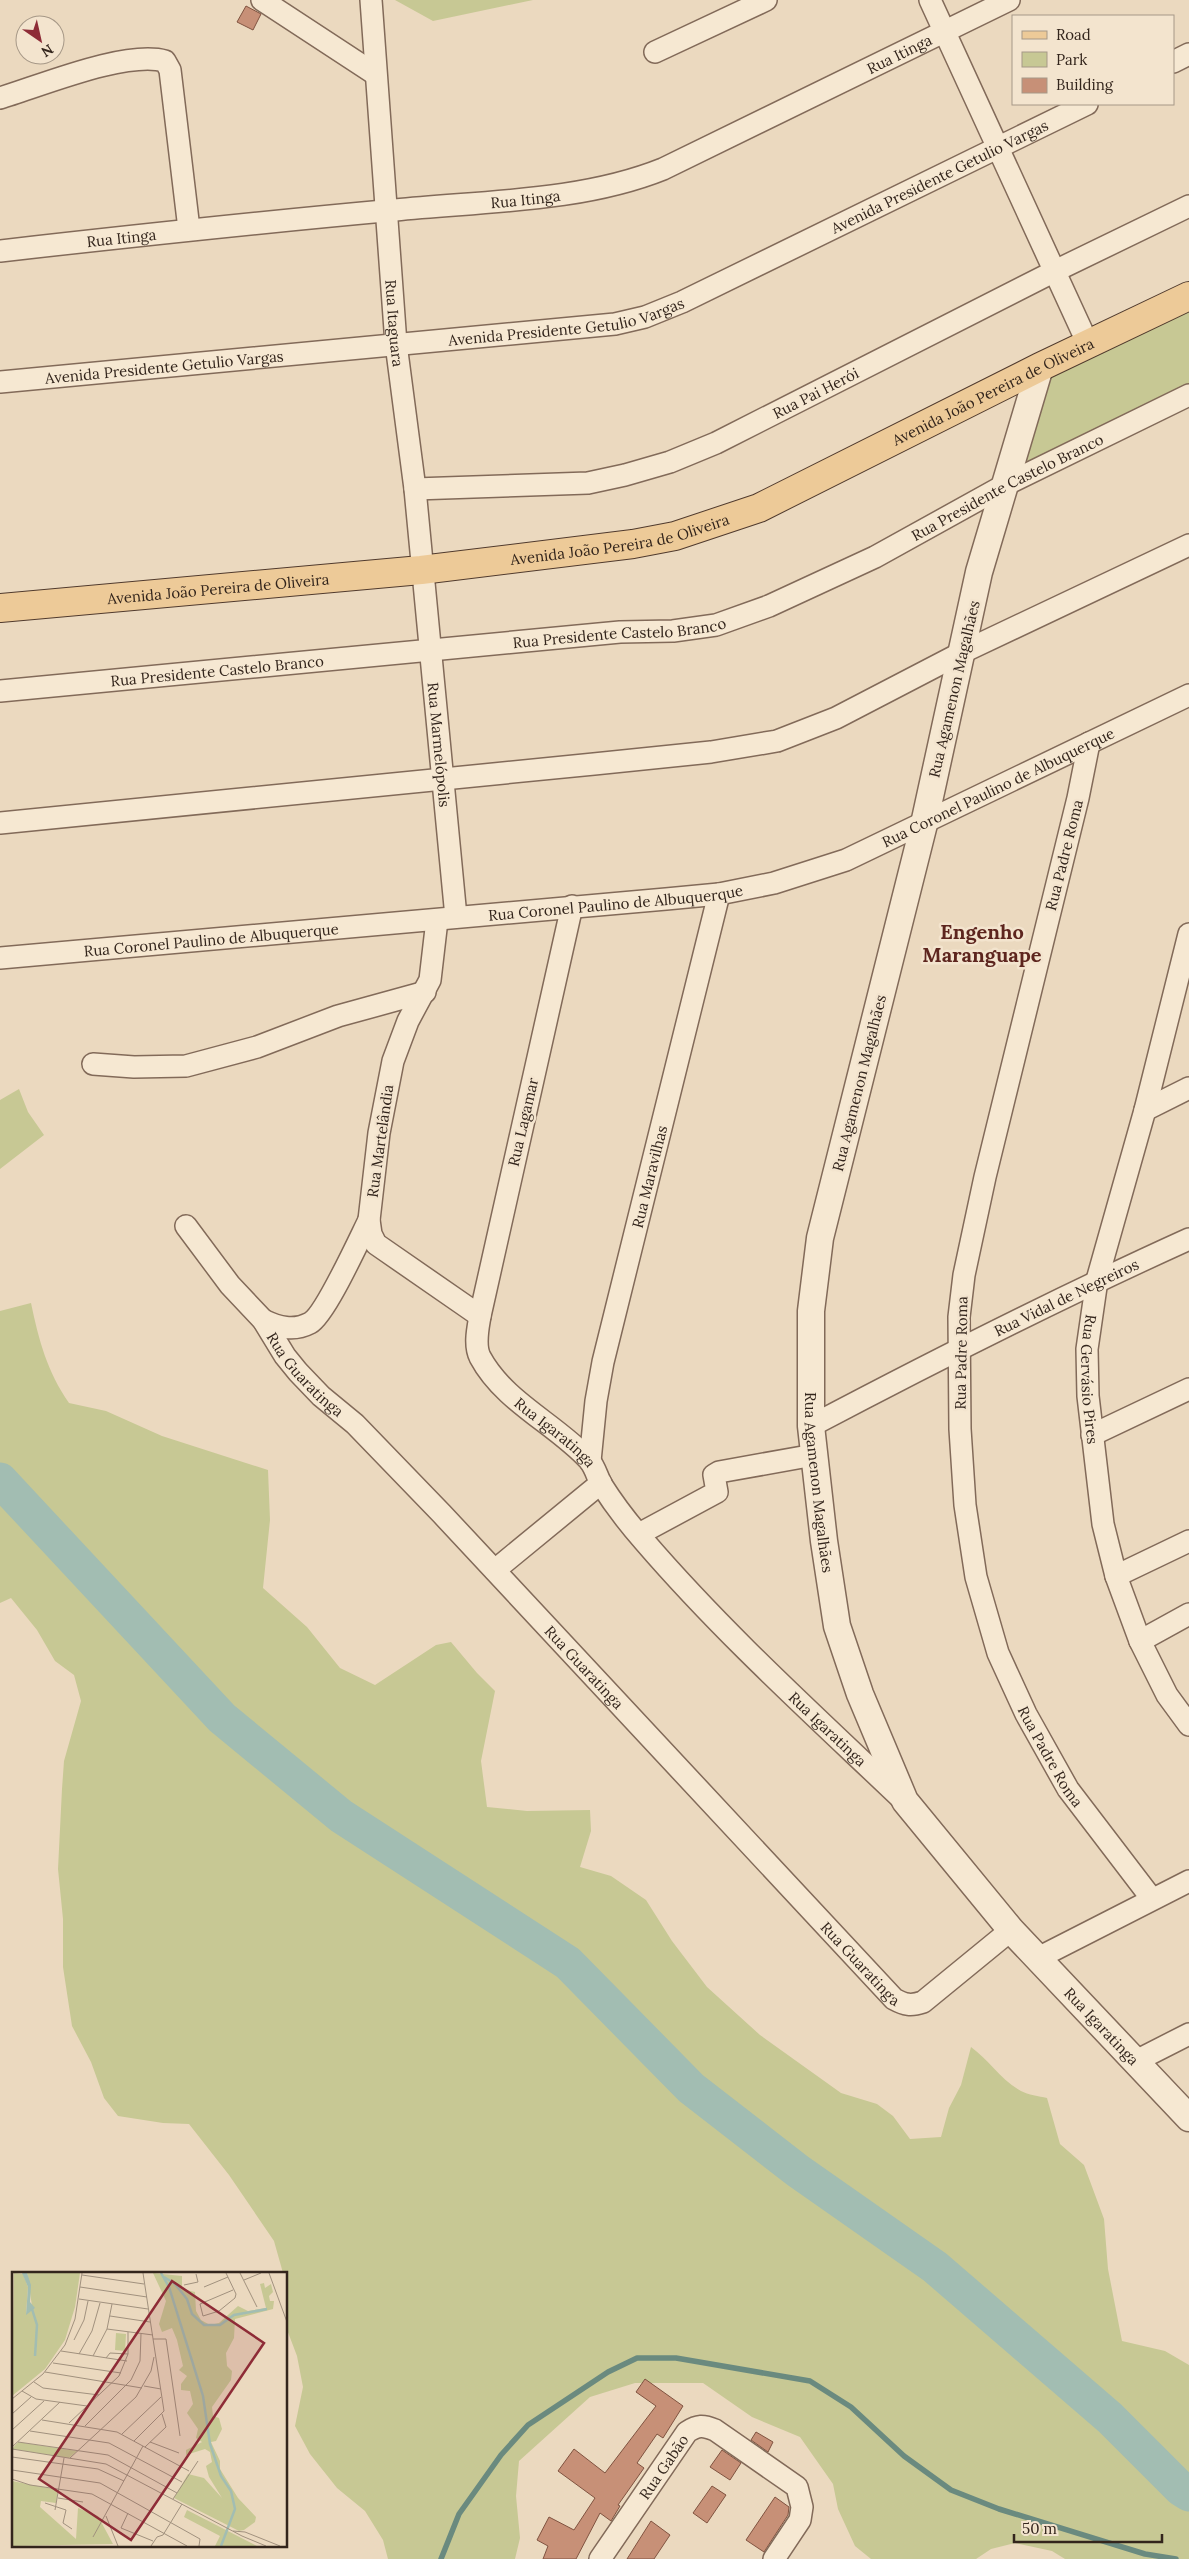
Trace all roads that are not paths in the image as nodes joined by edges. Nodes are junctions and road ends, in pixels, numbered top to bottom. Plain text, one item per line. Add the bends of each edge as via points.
1 (262, 0) edge
2 (371, 0) edge
3 (766, 0) edge
4 (930, 0) edge
5 (1010, 0) edge
6 (945, 32) junction
7 (655, 52) dead end
8 (1189, 54) edge
9 (1174, 62) edge
10 (375, 74) junction
11 (0, 98) edge
12 (1084, 105) edge
13 (997, 148) junction
14 (1189, 206) edge
15 (386, 210) junction
16 (189, 229) junction
17 (0, 251) edge
18 (1053, 272) junction
19 (1189, 296) edge
20 (396, 344) junction
21 (1088, 344) junction
22 (1040, 367) junction
23 (0, 382) edge
24 (1189, 395) edge
25 (1005, 485) junction
26 (415, 489) junction
27 (1189, 545) edge
28 (421, 570) junction
29 (0, 608) edge
30 (429, 649) junction
31 (963, 652) junction
32 (0, 691) edge
33 (1189, 695) edge
34 (1090, 743) junction
35 (444, 778) junction
36 (0, 822) edge
37 (924, 824) junction
38 (719, 894) junction
39 (572, 906) junction
40 (446, 919) junction
41 (1189, 937) edge
42 (0, 958) edge
43 (425, 992) junction
44 (93, 1064) dead end
45 (1189, 1088) edge
46 (1145, 1110) junction
47 (369, 1220) junction
48 (186, 1226) dead end
49 (1189, 1239) edge
50 (1097, 1280) junction
51 (480, 1316) junction
52 (262, 1320) junction
53 (477, 1338) joint
54 (958, 1348) junction
55 (1189, 1389) edge
56 (811, 1426) junction
57 (1092, 1436) junction
58 (814, 1455) junction
59 (590, 1461) junction
60 (601, 1483) junction
61 (639, 1534) junction
62 (1189, 1541) edge
63 (495, 1570) junction
64 (1116, 1576) junction
65 (1189, 1614) edge
66 (1140, 1641) junction
67 (1189, 1725) edge
68 (905, 1802) junction
69 (1189, 1881) edge
70 (1152, 1898) junction
71 (1010, 1930) junction
72 (1038, 1958) junction
73 (1189, 2034) edge
74 (1136, 2060) junction
75 (1189, 2118) edge
76 (600, 2559) edge
77 (774, 2559) edge

1 - 10 street
2 - 10 street, Rua Itaguara
3 - 7 street
4 - 6 street
5 - 6 street, Rua Itinga
6 - 13 street
6 - 15 street, Rua Itinga via 664,169 630,182 548,195
8 - 9 street
10 - 15 street, Rua Itaguara
11 - 16 street via 99,66 143,58 164,60 170,70
12 - 13 street, Avenida Presidente Getulio Vargas
13 - 18 street
13 - 20 street, Avenida Presidente Getulio Vargas via 645,317 615,324
14 - 18 street, Rua Pai Herói
15 - 16 street, Rua Itinga
15 - 20 street, Rua Itaguara
16 - 17 street, Rua Itinga
18 - 21 street
18 - 26 street, Rua Pai Herói via 716,443 670,462 588,483
19 - 21 main road, Avenida João Pereira de Oliveira
20 - 23 street, Avenida Presidente Getulio Vargas
20 - 26 street, Rua Itaguara
21 - 22 main road, Avenida João Pereira de Oliveira
22 - 25 street, Rua Agamenon Magalhães
22 - 28 main road, Avenida João Pereira de Oliveira via 759,508 716,524 633,544
24 - 25 street, Rua Presidente Castelo Branco
25 - 30 street, Rua Presidente Castelo Branco via 875,557 769,606 716,625
25 - 31 street, Rua Agamenon Magalhães via 980,572
26 - 28 street, Rua Itaguara
27 - 31 street
28 - 29 main road, Avenida João Pereira de Oliveira
28 - 30 street, Rua Marmelópolis
30 - 32 street, Rua Presidente Castelo Branco
30 - 35 street, Rua Marmelópolis
31 - 35 street via 836,718 777,741 702,753
31 - 37 street, Rua Agamenon Magalhães
33 - 34 street, Rua Coronel Paulino de Albuquerque
34 - 37 street, Rua Coronel Paulino de Albuquerque
34 - 54 street, Rua Padre Roma via 979,1206 964,1275
35 - 36 street
35 - 40 street, Rua Marmelópolis
37 - 38 street, Rua Coronel Paulino de Albuquerque via 846,860 774,883
37 - 56 street, Rua Agamenon Magalhães via 820,1238 811,1311
38 - 39 street, Rua Coronel Paulino de Albuquerque
38 - 59 street, Rua Maravilhas via 603,1362
39 - 40 street, Rua Coronel Paulino de Albuquerque
39 - 51 street, Rua Lagamar
40 - 42 street, Rua Coronel Paulino de Albuquerque
40 - 43 street, Rua Martelândia
41 - 46 street, Rua Gervásio Pires
43 - 44 street via 338,1016 257,1047 186,1066
43 - 47 street, Rua Martelândia via 408,1021 393,1061 379,1133
45 - 46 street
46 - 50 street, Rua Gervásio Pires
47 - 51 street, Rua Martelândia via 376,1244
47 - 52 street via 318,1317 295,1328 279,1328
48 - 52 street, Rua Guaratinga via 230,1285
49 - 50 street, Rua Vidal de Negreiros
50 - 54 street, Rua Vidal de Negreiros
50 - 57 street, Rua Gervásio Pires via 1087,1349
51 - 53 street, Rua Lagamar
52 - 63 street, Rua Guaratinga via 298,1372 355,1424
53 - 59 street, Rua Igaratinga via 480,1356 496,1379
54 - 56 street, Rua Vidal de Negreiros
54 - 70 street, Rua Padre Roma via 965,1505 976,1577 998,1653 1026,1714 1068,1790
55 - 57 street
56 - 58 street, Rua Agamenon Magalhães
57 - 64 street, Rua Gervásio Pires via 1103,1524
58 - 61 street via 719,1472 714,1475 717,1492
58 - 68 street, Rua Agamenon Magalhães via 837,1626 860,1694
59 - 60 street, Rua Igaratinga
60 - 61 street, Rua Igaratinga
60 - 63 street
61 - 68 street, Rua Igaratinga via 761,1665
62 - 64 street
63 - 71 street, Rua Guaratinga via 894,1999 904,2005 923,2002
64 - 66 street, Rua Gervásio Pires
65 - 66 street
66 - 67 street, Rua Gervásio Pires via 1167,1695
68 - 71 street, Rua Igaratinga
69 - 70 street
70 - 72 street
71 - 72 street, Rua Igaratinga
72 - 74 street, Rua Igaratinga
73 - 74 street
74 - 75 street, Rua Igaratinga
76 - 77 street, Rua Gabão via 687,2432 704,2425 797,2487 802,2507 800,2520

